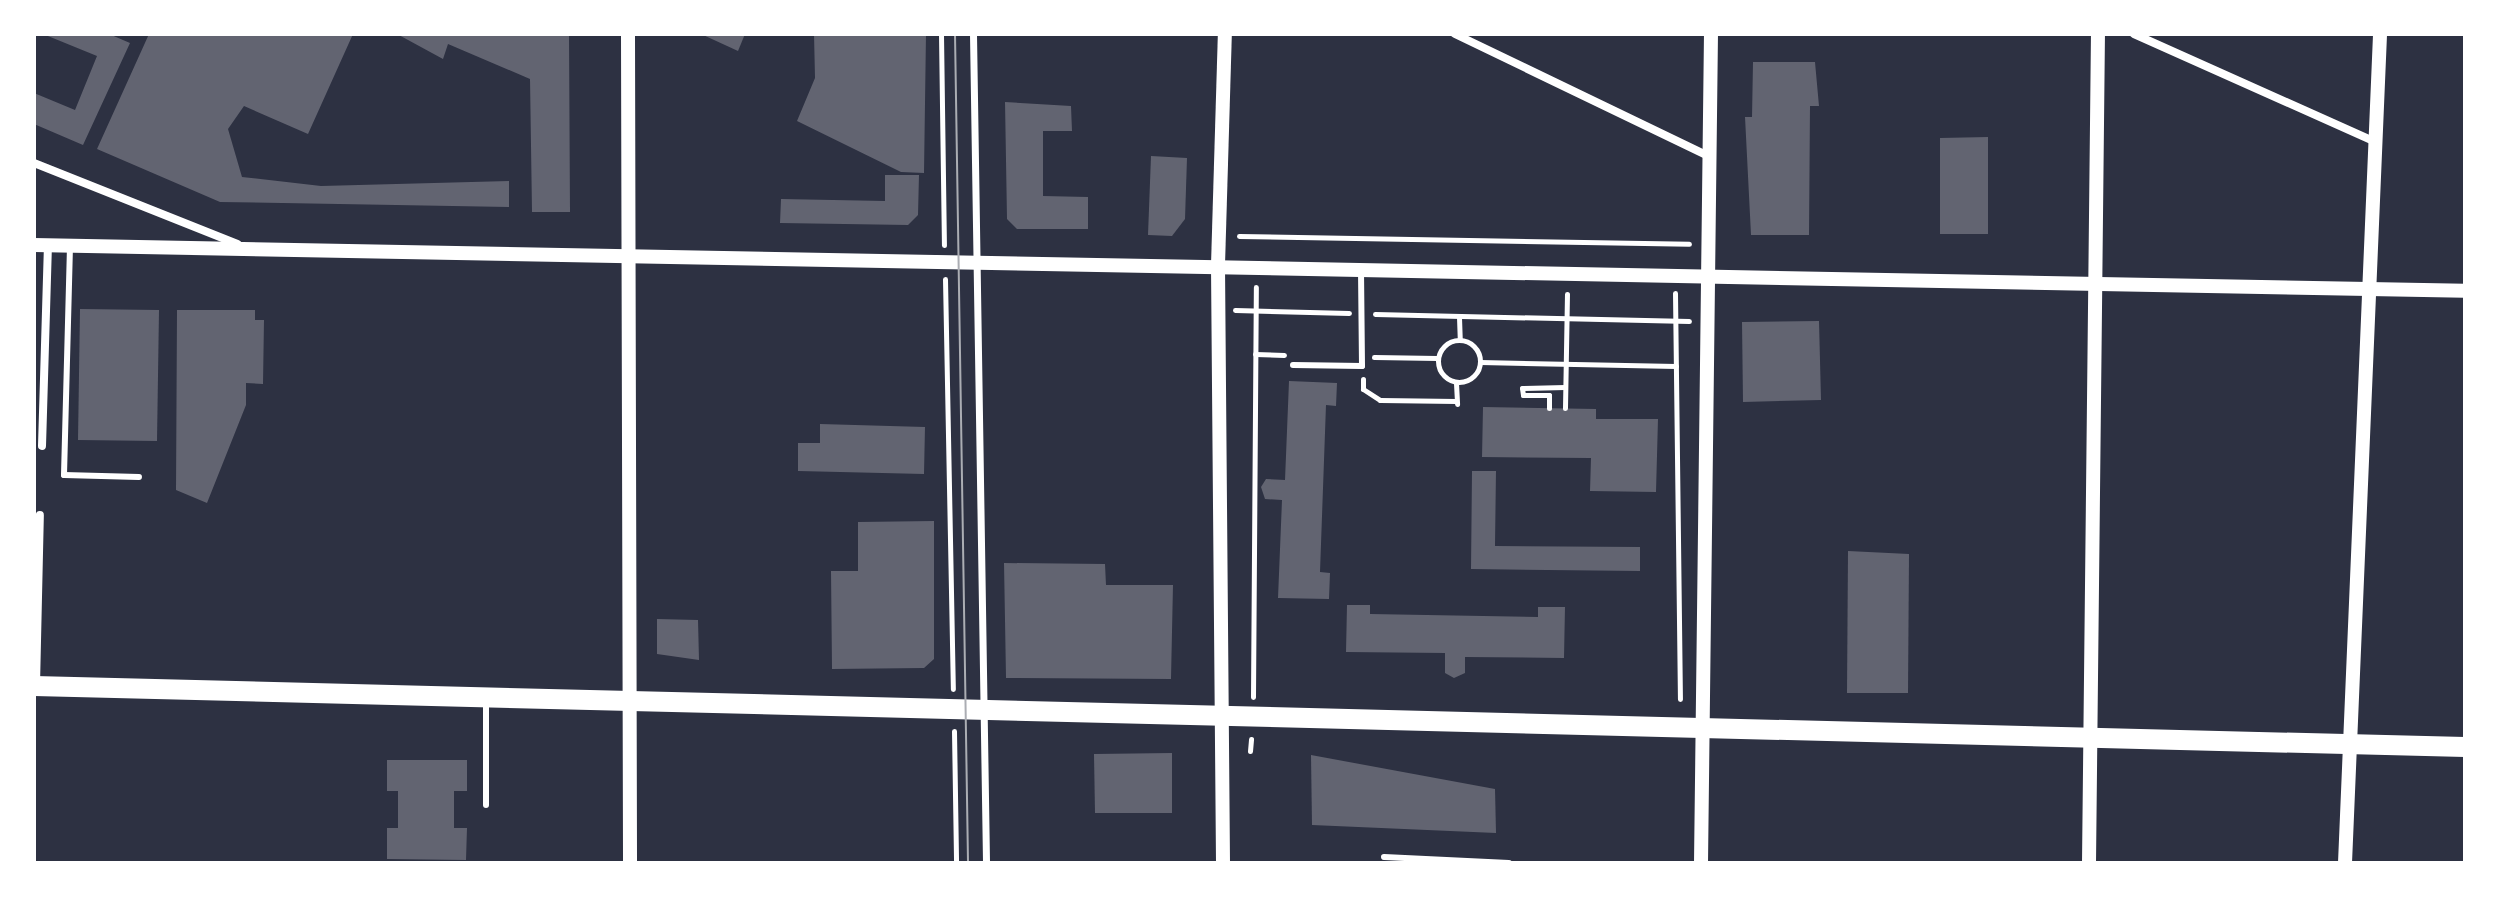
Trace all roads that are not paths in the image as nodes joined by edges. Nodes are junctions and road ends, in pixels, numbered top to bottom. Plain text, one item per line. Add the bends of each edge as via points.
1 (628, 34) edge
2 (973, 34) edge
3 (1225, 34) edge
4 (1455, 34) edge
5 (1711, 34) edge
6 (2098, 34) edge
7 (2134, 34) edge
8 (2380, 34) edge
9 (2376, 142) junction
10 (1709, 156) junction
11 (34, 163) edge
12 (41, 245) edge
13 (70, 246) junction
14 (248, 249) junction
15 (627, 254) junction
16 (975, 260) junction
17 (1218, 265) junction
18 (1361, 269) junction
19 (1709, 277) junction
20 (2095, 284) junction
21 (2370, 289) junction
22 (2465, 291) edge
23 (1293, 365) dead end
24 (42, 446) dead end
25 (139, 477) dead end
26 (40, 515) dead end
27 (35, 686) edge
28 (486, 697) junction
29 (630, 701) junction
30 (983, 710) junction
31 (1222, 716) junction
32 (1703, 728) junction
33 (2091, 738) junction
34 (2350, 745) junction
35 (2465, 747) edge
36 (486, 805) dead end
37 (1384, 857) dead end
38 (630, 863) edge
39 (986, 863) edge
40 (1223, 863) edge
41 (1509, 863) edge
42 (1701, 863) edge
43 (2089, 863) edge
44 (2345, 863) edge

1 - 15 street
2 - 16 street
3 - 17 street
4 - 10 street
5 - 10 street
6 - 20 street
7 - 9 street
8 - 9 street
9 - 21 street
10 - 19 street
11 - 14 street
12 - 13 street
12 - 24 street
13 - 14 street
13 - 25 lane via 64,475
14 - 15 street
15 - 16 street
15 - 29 street
16 - 17 street
16 - 30 street
17 - 18 street
17 - 31 street
18 - 19 street
18 - 23 lane via 1362,366
19 - 20 street
19 - 32 street
20 - 21 street
20 - 33 street
21 - 22 street
21 - 34 street
26 - 27 street
27 - 28 main road
28 - 29 main road
28 - 36 lane
29 - 30 main road
29 - 38 street
30 - 31 main road
30 - 39 street
31 - 32 main road
31 - 40 street
32 - 33 main road
32 - 42 street
33 - 34 main road
33 - 43 street
34 - 35 main road
34 - 44 street
37 - 41 lane

